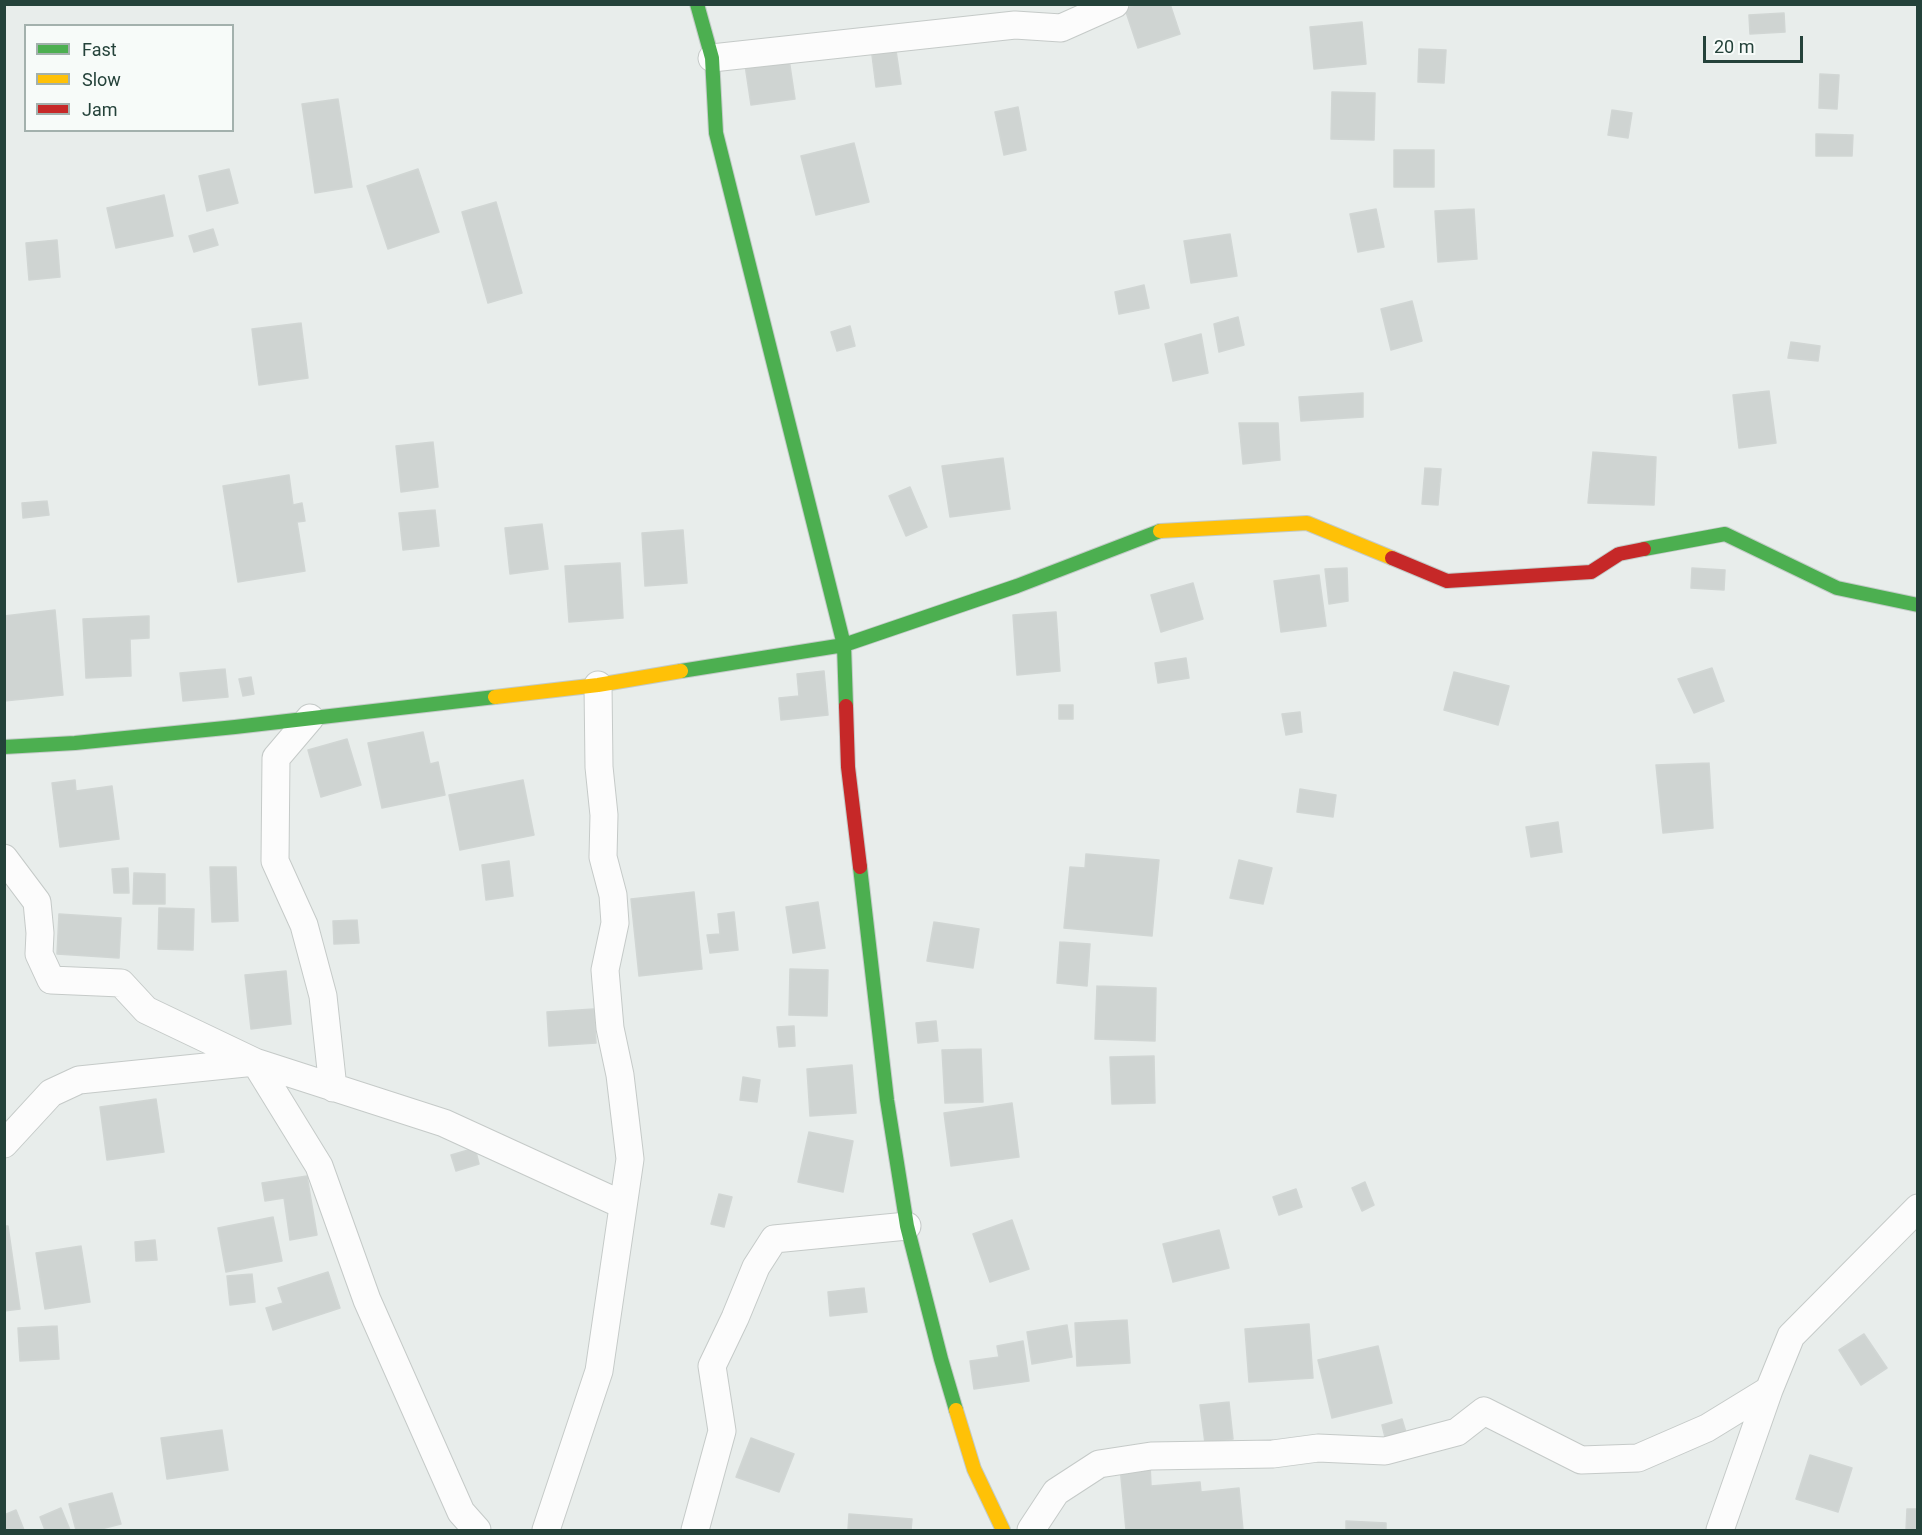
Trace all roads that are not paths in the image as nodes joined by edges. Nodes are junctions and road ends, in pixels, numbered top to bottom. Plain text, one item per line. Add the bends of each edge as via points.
1 (697, 4) edge
2 (1115, 4) edge
3 (712, 58) junction
4 (1917, 605) edge
5 (844, 645) junction
6 (598, 685) junction
7 (310, 718) junction
8 (4, 747) edge
9 (4, 858) edge
10 (255, 1062) junction
11 (333, 1088) junction
12 (4, 1144) edge
13 (623, 1205) junction
14 (1917, 1208) edge
15 (907, 1226) junction
16 (1769, 1390) junction
17 (477, 1530) edge
18 (546, 1530) edge
19 (695, 1530) edge
20 (1003, 1530) edge
21 (1031, 1530) edge
22 (1720, 1530) edge

1 - 3 street
2 - 3 street via 1061,28 1015,25
3 - 5 street via 716,133
4 - 5 street via 1837,588 1725,534 1619,554 1591,572 1446,581 1307,523 1159,531 1017,586
5 - 6 street
5 - 15 street via 848,767 887,1100
6 - 7 street
6 - 13 street via 603,856 615,923 604,970 630,1159
7 - 8 street
7 - 11 street via 276,758 275,861 304,925 323,996
9 - 10 street via 37,902 39,954 51,981 121,983 146,1010
10 - 11 street
10 - 12 street via 79,1080 51,1093
10 - 17 street via 319,1166 367,1300 461,1512
11 - 13 street via 444,1123
13 - 18 street via 599,1371
14 - 16 street via 1791,1336
15 - 19 street via 774,1239 756,1267 712,1366 722,1431
15 - 20 street via 974,1469
16 - 21 street via 1707,1428 1638,1458 1581,1460 1484,1411 1457,1432 1385,1451 1317,1448 1273,1454 1151,1456 1099,1464 1056,1492
16 - 22 street

